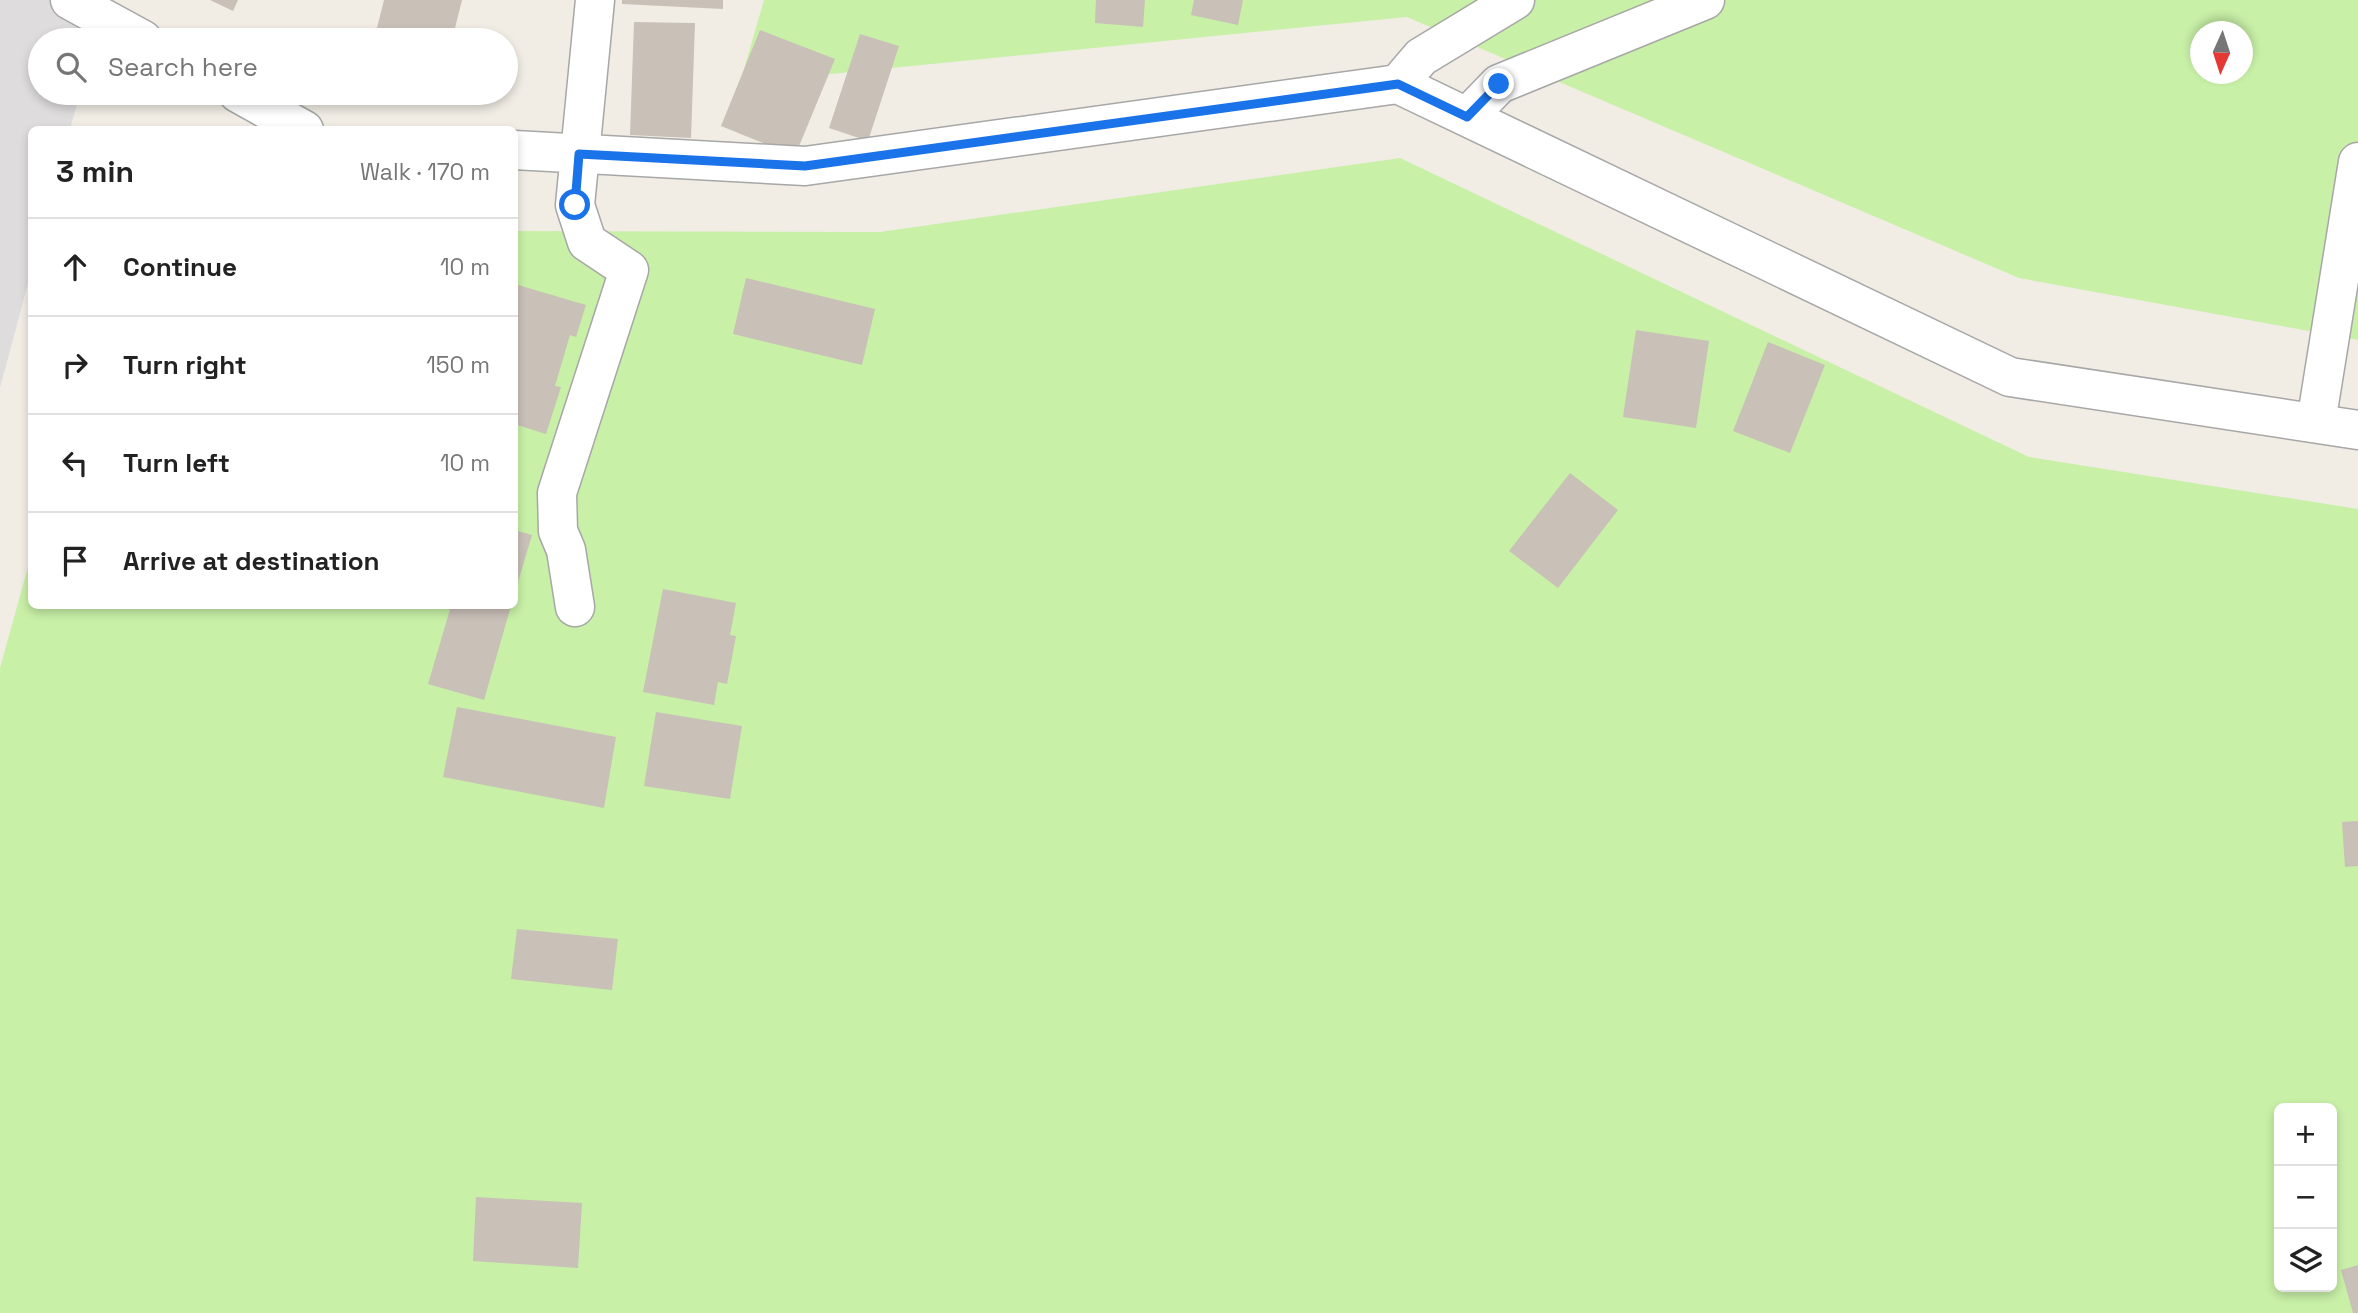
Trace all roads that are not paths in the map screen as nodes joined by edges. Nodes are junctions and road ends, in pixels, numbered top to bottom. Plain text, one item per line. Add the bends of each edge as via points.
1 (70, 0) edge
2 (595, 0) edge
3 (1515, 0) edge
4 (1705, 0) edge
5 (121, 28) edge
6 (1398, 84) junction
7 (259, 105) edge
8 (1467, 117) junction
9 (297, 126) edge
10 (518, 150) edge
11 (579, 154) junction
12 (2358, 162) edge
13 (2316, 424) junction
14 (2358, 430) edge
15 (575, 607) dead end

1 - 5 street
2 - 11 street
3 - 6 street via 1422,57
4 - 8 street via 1499,84
6 - 8 street
6 - 11 street via 805,166
7 - 9 street
8 - 13 street via 2010,377
10 - 11 street
11 - 15 street via 575,205 587,242 629,270 557,492 558,530 566,550
12 - 13 street
13 - 14 street

